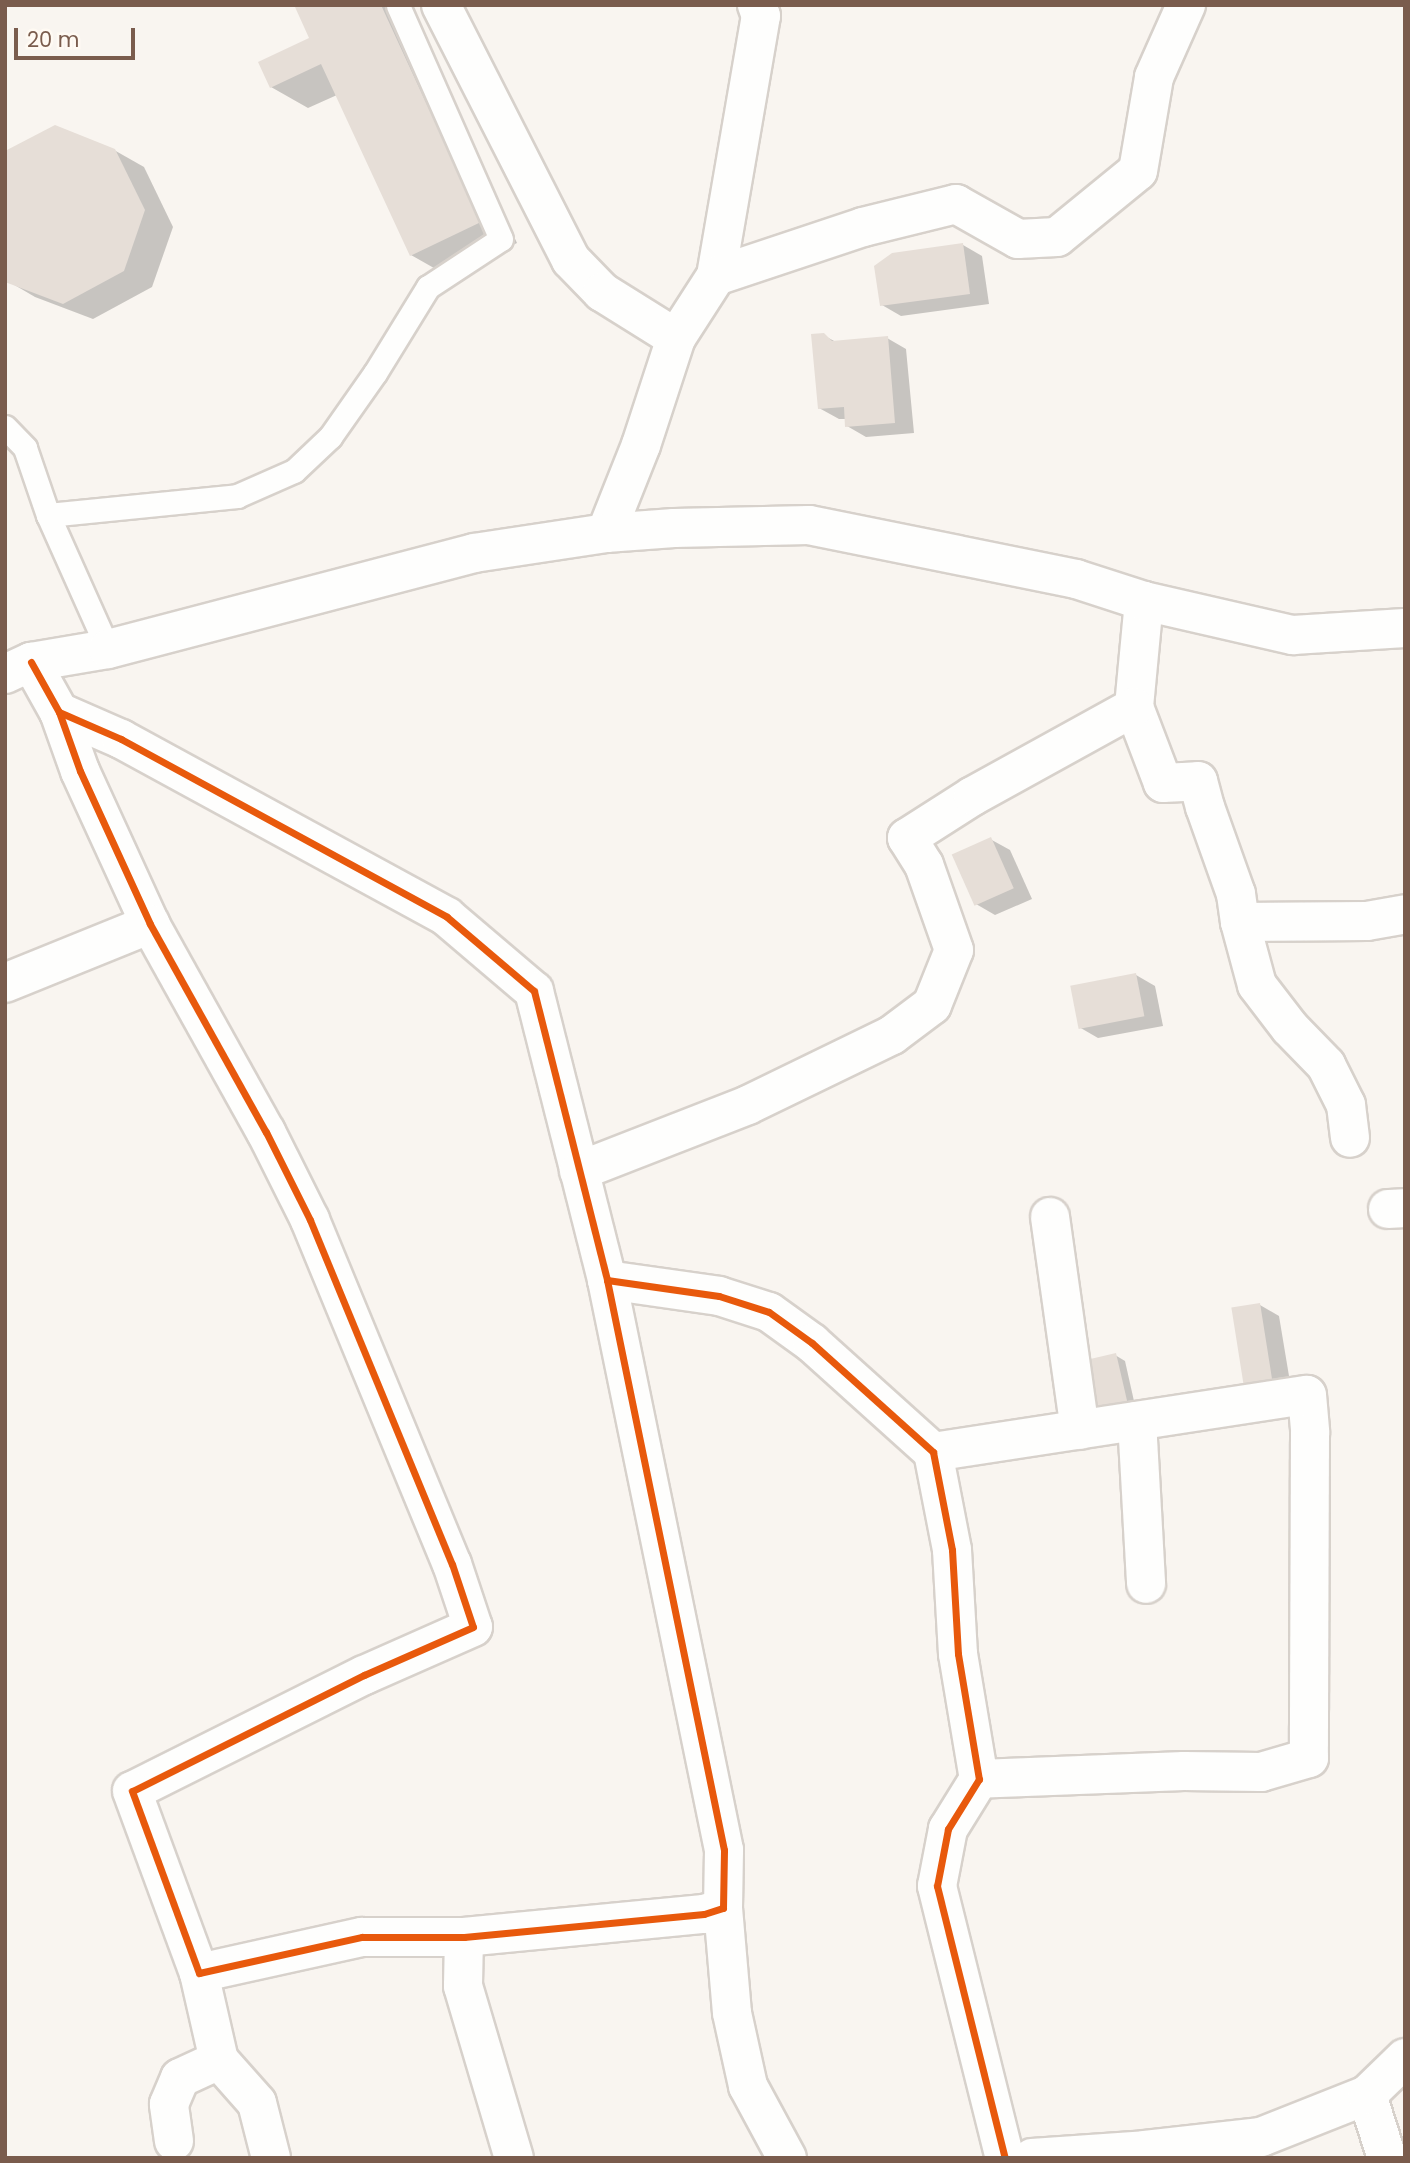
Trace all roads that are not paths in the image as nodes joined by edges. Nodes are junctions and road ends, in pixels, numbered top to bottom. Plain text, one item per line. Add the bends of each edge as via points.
1 (398, 5) edge
2 (441, 5) edge
3 (757, 5) edge
4 (1186, 5) edge
5 (716, 276) junction
6 (676, 338) junction
7 (5, 427) edge
8 (48, 515) junction
9 (606, 533) junction
10 (1144, 601) junction
11 (1405, 628) edge
12 (108, 649) junction
13 (18, 668) edge
14 (1134, 707) junction
15 (59, 712) junction
16 (1405, 915) edge
17 (1240, 922) junction
18 (150, 923) junction
19 (5, 983) edge
20 (1350, 1138) dead end
21 (579, 1171) junction
22 (1051, 1217) dead end
23 (607, 1280) junction
24 (1137, 1421) junction
25 (1080, 1430) junction
26 (933, 1452) junction
27 (1146, 1584) dead end
28 (979, 1779) junction
29 (723, 1908) junction
30 (464, 1937) junction
31 (199, 1973) junction
32 (1405, 2058) edge
33 (219, 2060) junction
34 (1367, 2095) junction
35 (174, 2140) dead end
36 (271, 2158) edge
37 (514, 2158) edge
38 (786, 2158) edge
39 (1005, 2158) edge
40 (1032, 2158) edge
41 (1387, 2158) edge

1 - 8 lane via 501,239 428,287 330,437 294,471 237,496
2 - 6 street via 570,260 602,292
3 - 5 street via 761,16
4 - 5 street via 1154,76 1138,171 1057,237 1018,239 956,204 863,227
5 - 6 street
6 - 9 street
7 - 8 lane via 25,448
8 - 12 lane
9 - 10 street via 809,525 1062,576
9 - 12 street via 474,553
10 - 11 street via 1293,635
10 - 14 street
12 - 13 street
13 - 15 street
14 - 17 street via 1163,783 1198,781 1236,894
14 - 21 street via 907,838 925,865 954,950 932,1004 892,1035 748,1105
15 - 18 street via 80,771
15 - 21 street via 121,739 447,917 534,990
16 - 17 street via 1367,921
17 - 20 street via 1257,985 1326,1065 1346,1105
18 - 19 street
18 - 31 street via 310,1220 452,1563 473,1627 364,1675 132,1791
21 - 23 street
22 - 25 street
23 - 26 street via 719,1296 769,1312 812,1343
23 - 29 street via 724,1850
24 - 25 street
24 - 27 street
24 - 28 street via 1307,1395 1311,1433 1309,1758 1261,1772
25 - 26 street
26 - 28 street via 952,1550 958,1654
28 - 39 street via 948,1829 937,1886
29 - 30 street via 704,1914
29 - 38 street via 732,2013 748,2086
30 - 31 street via 362,1937
30 - 37 street via 463,1986
31 - 33 street
32 - 34 street
33 - 35 street via 180,2078 169,2104
33 - 36 street via 257,2103
34 - 40 street via 1261,2137
34 - 41 street

